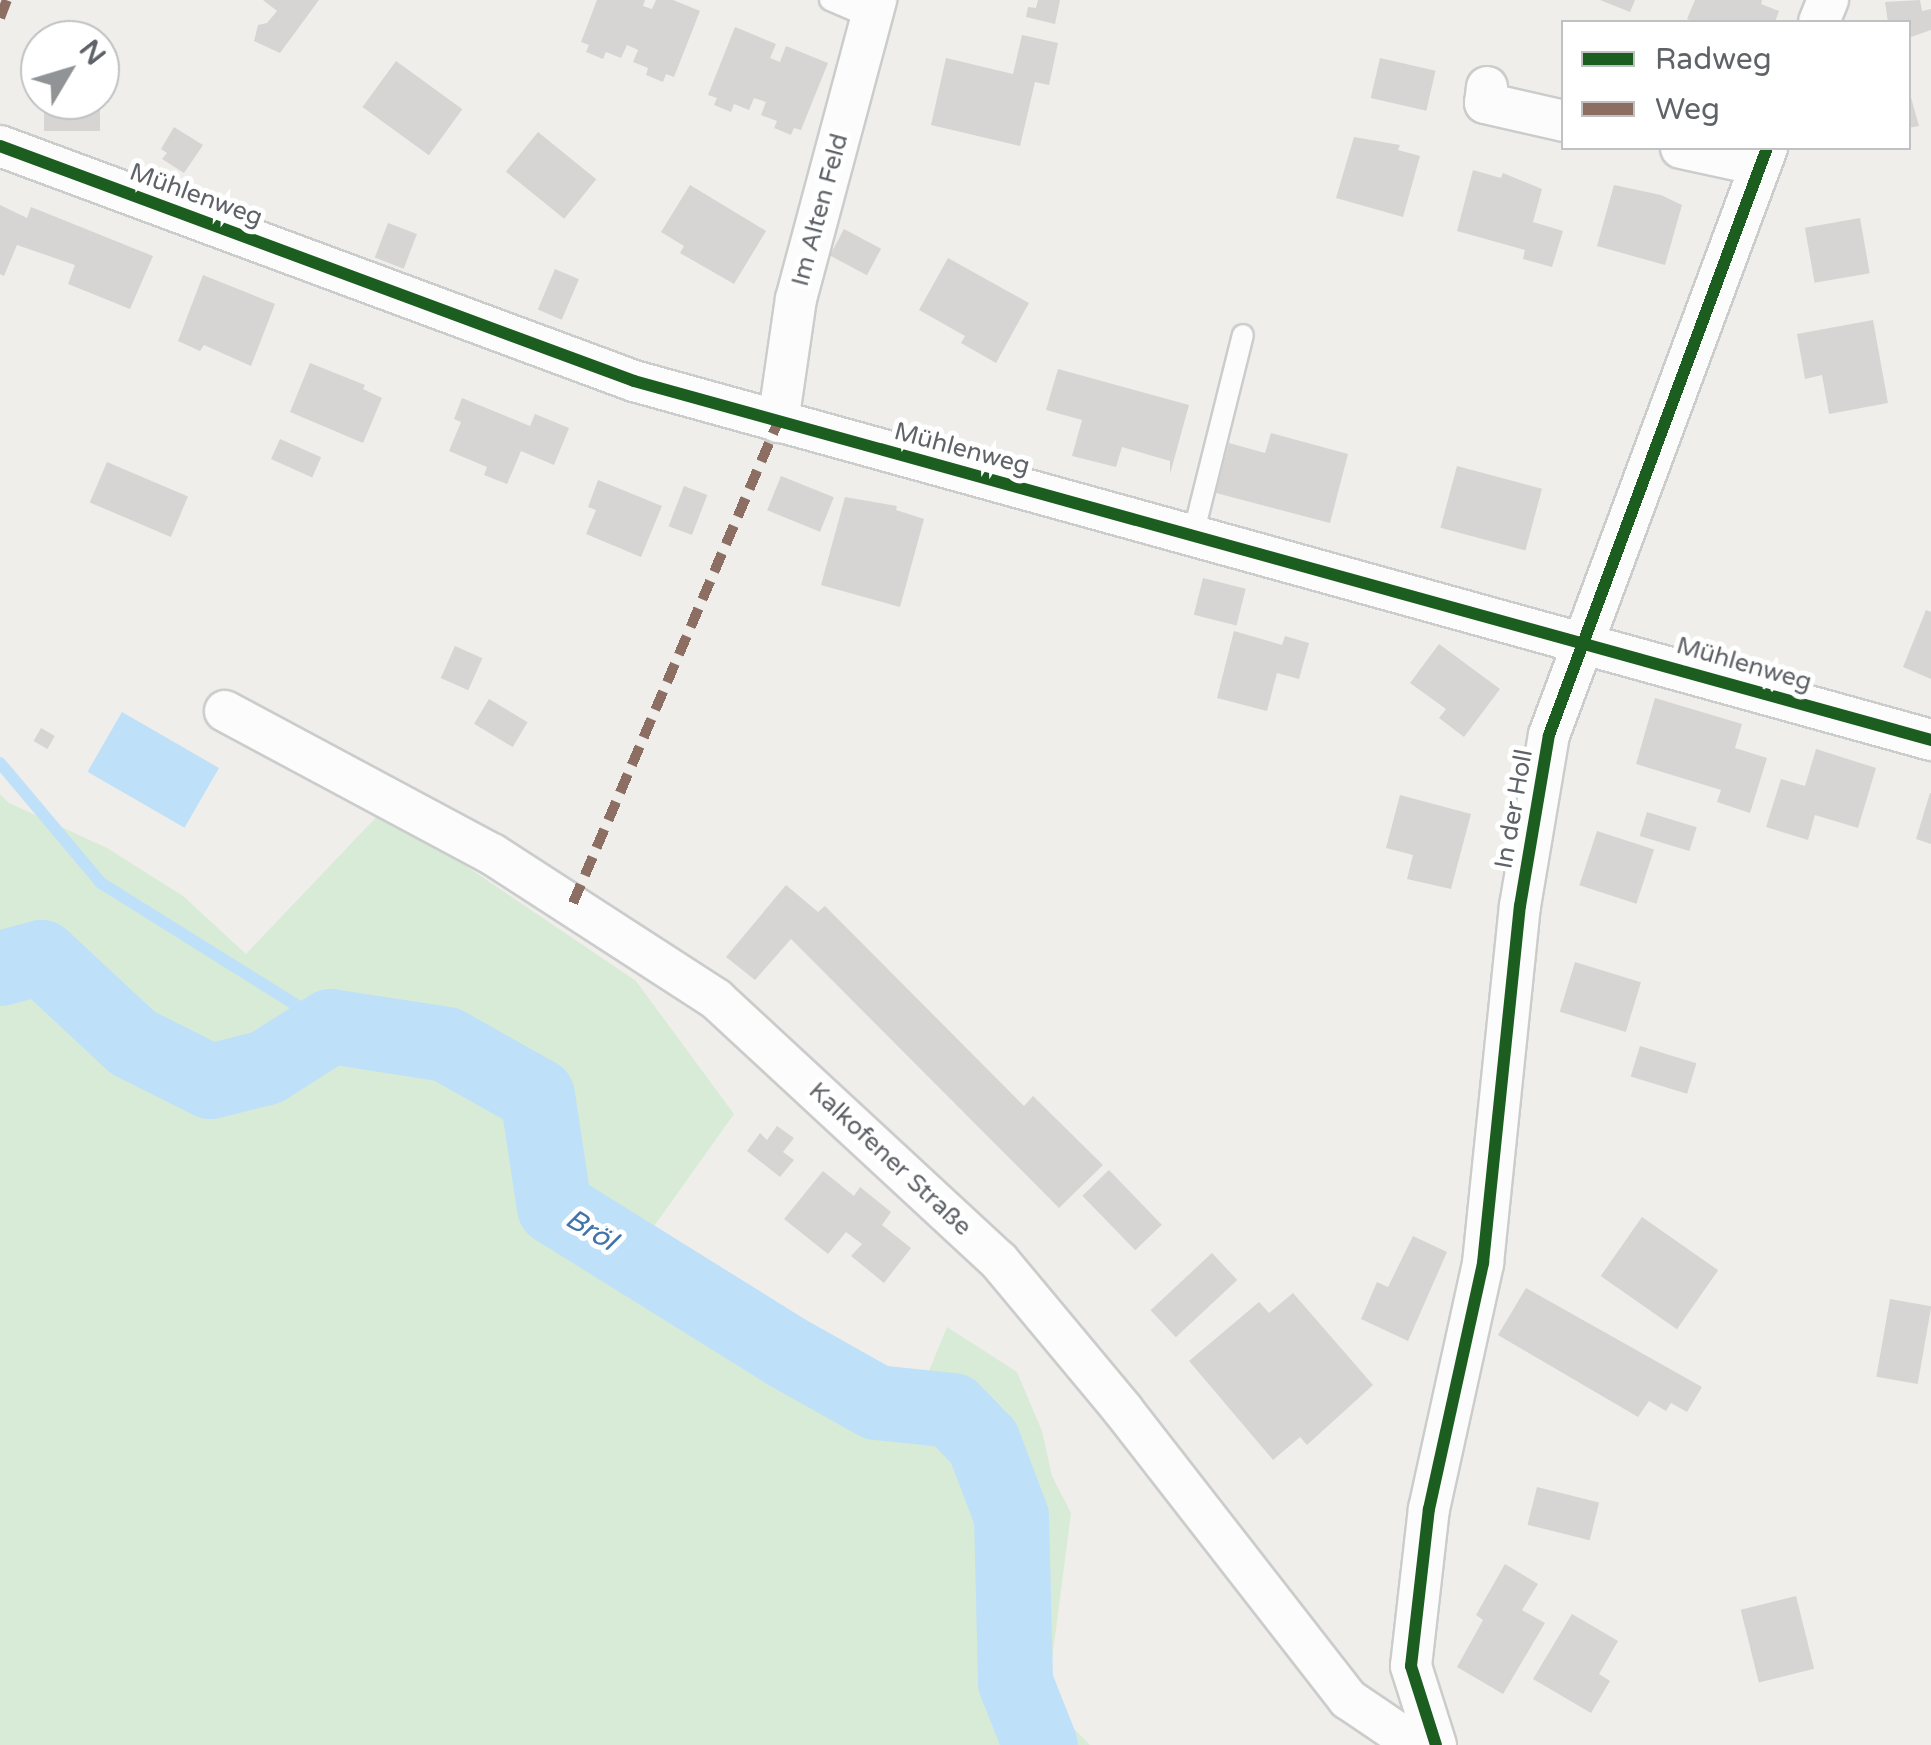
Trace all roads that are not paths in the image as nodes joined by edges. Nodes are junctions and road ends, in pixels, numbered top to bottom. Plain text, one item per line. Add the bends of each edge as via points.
1 (830, 0) edge
2 (874, 9) edge
3 (1486, 87) dead end
4 (1561, 120) edge
5 (0, 146) edge
6 (1701, 150) edge
7 (1763, 156) edge
8 (1243, 335) dead end
9 (778, 422) junction
10 (1192, 535) junction
11 (1580, 642) junction
12 (225, 711) dead end
13 (1931, 740) edge
14 (1429, 1509) joint
15 (1434, 1741) edge

1 - 2 lane
2 - 9 street, Im Alten Feld via 796,299
3 - 4 street via 1485,103
5 - 9 street, Mühlenweg via 634,381
6 - 7 street, In der Holl
7 - 11 street, In der Holl
8 - 10 lane
9 - 10 street, Mühlenweg
10 - 11 street, Mühlenweg
11 - 13 street, Mühlenweg
11 - 14 street, In der Holl via 1549,735 1520,906 1483,1263
12 - 15 street, Kalkofener Straße via 492,854 716,1000 999,1262 1348,1700 1407,1739
14 - 15 street, Kalkofener Straße via 1412,1666

